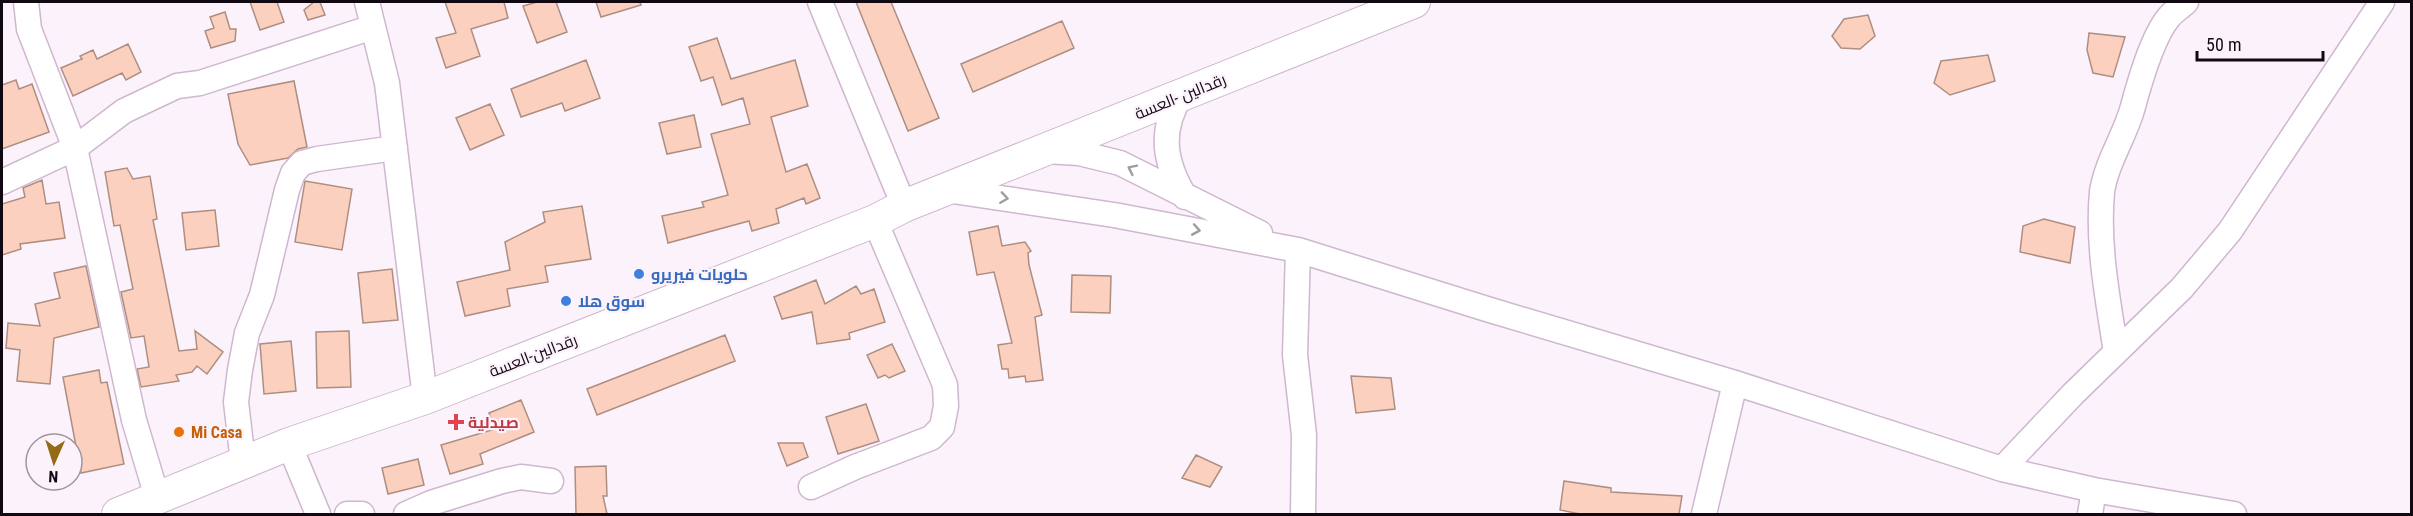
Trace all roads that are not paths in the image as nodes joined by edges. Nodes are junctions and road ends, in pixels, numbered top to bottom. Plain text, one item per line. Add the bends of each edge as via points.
1 (26, 2) edge
2 (366, 2) edge
3 (820, 2) edge
4 (1414, 2) edge
5 (2186, 2) edge
6 (2382, 2) edge
7 (373, 27) junction
8 (1181, 95) junction
9 (75, 148) junction
10 (395, 148) junction
11 (1042, 151) junction
12 (2, 182) edge
13 (946, 190) junction
14 (1185, 197) junction
15 (904, 206) junction
16 (874, 221) junction
17 (1298, 250) junction
18 (2116, 352) junction
19 (1735, 383) junction
20 (425, 398) junction
21 (289, 444) junction
22 (243, 462) junction
23 (2002, 469) junction
24 (551, 481) dead end
25 (811, 488) dead end
26 (2094, 490) junction
27 (157, 497) junction
28 (118, 514) edge
29 (318, 514) edge
30 (347, 514) edge
31 (362, 514) edge
32 (406, 514) edge
33 (1303, 514) edge
34 (1704, 514) edge
35 (2090, 514) edge
36 (2234, 514) edge

1 - 9 street via 29,29
2 - 7 street
3 - 15 street
4 - 8 main road, رقدالين -العسة
5 - 18 street via 2168,18 2145,63 2102,191 2102,241
6 - 18 street via 2230,231 2182,288
7 - 9 street via 200,83 177,86 124,111
7 - 10 street via 387,83
8 - 11 main road, رقدالين -العسة
8 - 14 street via 1172,111 1167,142 1173,176
9 - 12 street
9 - 27 street via 134,420
10 - 20 street
10 - 22 street via 317,159 302,163 293,173 240,370 236,402
11 - 13 main road, رقدالين -العسة
14 -> 11 street via 1102,157
13 - 15 main road, رقدالين-العسة
13 -> 17 street via 1114,215
14 - 17 street
15 - 16 main road, رقدالين-العسة
16 - 20 main road, رقدالين-العسة
16 - 25 street via 945,385 942,428 931,438
17 - 19 street
17 - 33 street via 1295,355 1304,435
18 - 23 street
19 - 23 street
19 - 34 street
20 - 21 main road, رقدالين-العسة
21 - 22 main road, رقدالين-العسة
21 - 29 street
22 - 27 main road, رقدالين-العسة
23 - 26 street
24 - 32 street via 521,477 502,481
26 - 35 street
26 - 36 street
27 - 28 main road, رقدالين-العسة
30 - 31 street

